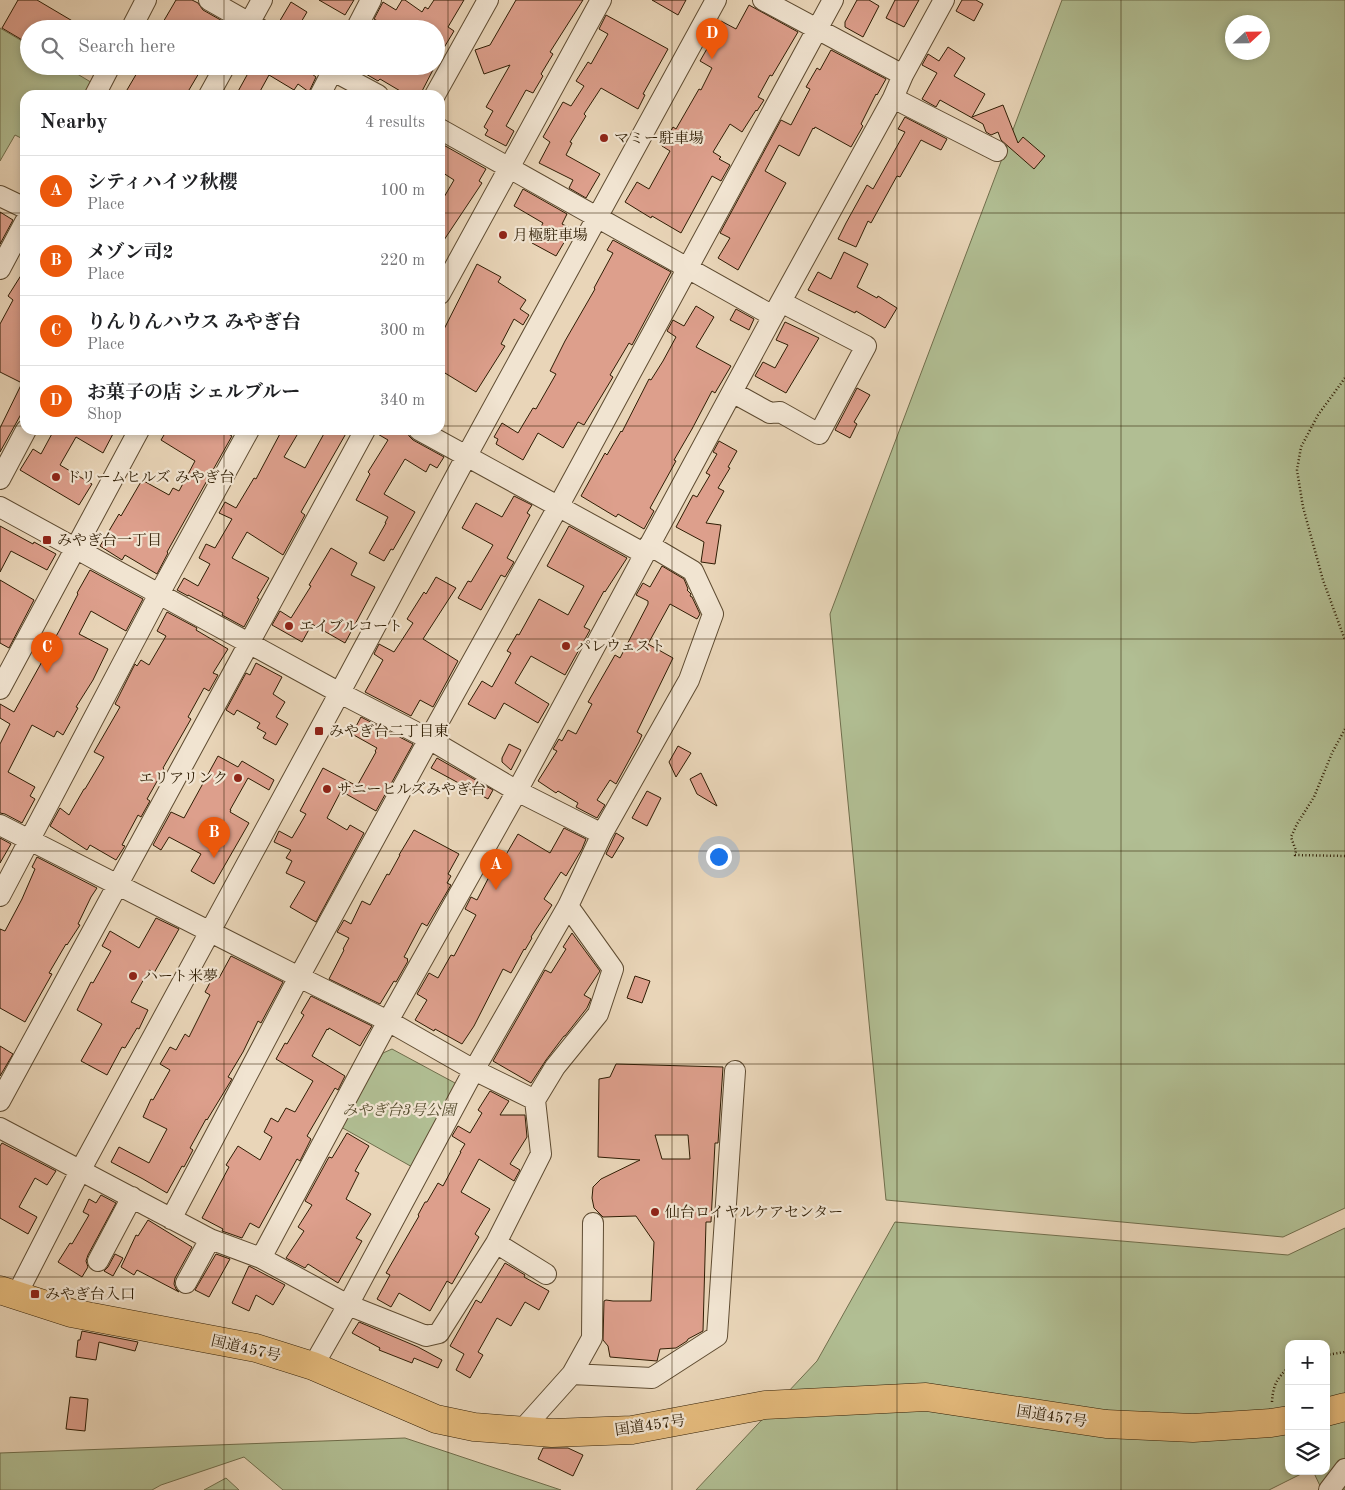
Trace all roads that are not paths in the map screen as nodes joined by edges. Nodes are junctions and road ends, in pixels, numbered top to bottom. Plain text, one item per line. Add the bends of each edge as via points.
1 (146, 0) edge
2 (209, 0) edge
3 (262, 0) edge
4 (371, 0) edge
5 (488, 0) edge
6 (601, 0) edge
7 (716, 0) edge
8 (763, 0) edge
9 (833, 0) edge
10 (944, 0) edge
11 (136, 20) edge
12 (241, 20) edge
13 (255, 20) edge
14 (361, 20) edge
15 (817, 29) junction
16 (105, 75) edge
17 (220, 75) edge
18 (328, 75) edge
19 (343, 75) edge
20 (903, 75) junction
21 (97, 90) edge
22 (212, 90) edge
23 (322, 90) edge
24 (369, 90) edge
25 (438, 90) edge
26 (893, 98) junction
27 (445, 132) edge
28 (996, 151) dead end
29 (510, 169) junction
30 (0, 196) edge
31 (20, 206) edge
32 (598, 217) junction
33 (20, 231) edge
34 (687, 268) junction
35 (0, 269) edge
36 (445, 285) edge
37 (777, 309) junction
38 (732, 392) junction
39 (23, 435) edge
40 (136, 435) edge
41 (246, 435) edge
42 (362, 435) edge
43 (428, 435) edge
44 (466, 457) junction
45 (0, 479) edge
46 (0, 507) edge
47 (558, 507) junction
48 (75, 547) junction
49 (647, 549) junction
50 (159, 594) junction
51 (248, 643) junction
52 (0, 689) edge
53 (340, 693) junction
54 (428, 739) junction
55 (517, 791) junction
56 (0, 825) edge
57 (602, 834) junction
58 (30, 840) junction
59 (119, 884) junction
60 (0, 896) edge
61 (568, 906) junction
62 (210, 931) junction
63 (299, 977) junction
64 (388, 1021) junction
65 (474, 1070) junction
66 (735, 1071) dead end
67 (535, 1100) junction
68 (0, 1101) edge
69 (0, 1128) edge
70 (80, 1171) junction
71 (132, 1198) junction
72 (171, 1219) junction
73 (593, 1223) dead end
74 (210, 1239) junction
75 (496, 1243) junction
76 (260, 1258) junction
77 (98, 1262) dead end
78 (546, 1274) dead end
79 (186, 1283) dead end
80 (8, 1293) edge
81 (348, 1304) junction
82 (313, 1366) junction
83 (572, 1374) junction
84 (1345, 1407) edge
85 (1330, 1411) edge
86 (1280, 1422) edge
87 (521, 1430) junction
88 (1345, 1469) edge
89 (1329, 1490) edge

1 - 11 street
2 - 12 street
3 - 13 street
4 - 14 street
5 - 25 street
6 - 29 street
7 - 32 street
8 - 15 street
9 - 15 street
10 - 20 street
15 - 20 street
15 - 34 street
16 - 21 street
17 - 22 street
18 - 23 street
19 - 24 street
20 - 26 street
26 - 28 street
26 - 37 street
27 - 29 street
29 - 32 street
29 - 36 street
30 - 31 street
32 - 34 street
32 - 44 street
33 - 35 street
34 - 37 street
34 - 47 street
37 - 38 street
37 - 38 street via 866,346 818,434 780,412 770,413
38 - 49 street
39 - 45 street
40 - 48 street
41 - 50 street
42 - 51 street
43 - 44 street
44 - 47 street
44 - 53 street
46 - 48 street
47 - 49 street
47 - 54 street
48 - 50 street
48 - 52 street
49 - 55 street
49 - 57 street via 694,571 712,614 689,680
50 - 51 street
50 - 58 street
51 - 53 street
51 - 59 street
53 - 54 street
53 - 62 street
54 - 55 street
54 - 63 street
55 - 57 street
55 - 64 street
56 - 58 street
57 - 61 street
58 - 59 street
58 - 60 street
59 - 62 street
59 - 68 street
61 - 65 street
61 - 67 street via 613,970 598,1014 555,1067
62 - 63 street
62 - 70 street
63 - 64 street
63 - 72 street
64 - 65 street
64 - 76 street
65 - 67 street
65 - 81 street
66 - 83 street via 717,1336 652,1378
67 - 75 street via 542,1154
69 - 70 street
70 - 71 street
70 - 80 street
71 - 72 street
71 - 77 street
72 - 74 street
73 - 83 street via 592,1338
74 - 76 street
74 - 79 street
75 - 78 street
75 - 81 street via 439,1333 426,1336
76 - 81 street
80 - 82 highway, 国道457号 via 71,1313 256,1348
81 - 82 street
82 - 87 highway, 国道457号 via 436,1419 474,1427
83 - 87 street
84 - 85 highway
86 - 87 highway, 国道457号 via 1193,1428 1106,1424 926,1397 765,1406 632,1430 552,1433
88 - 89 street

